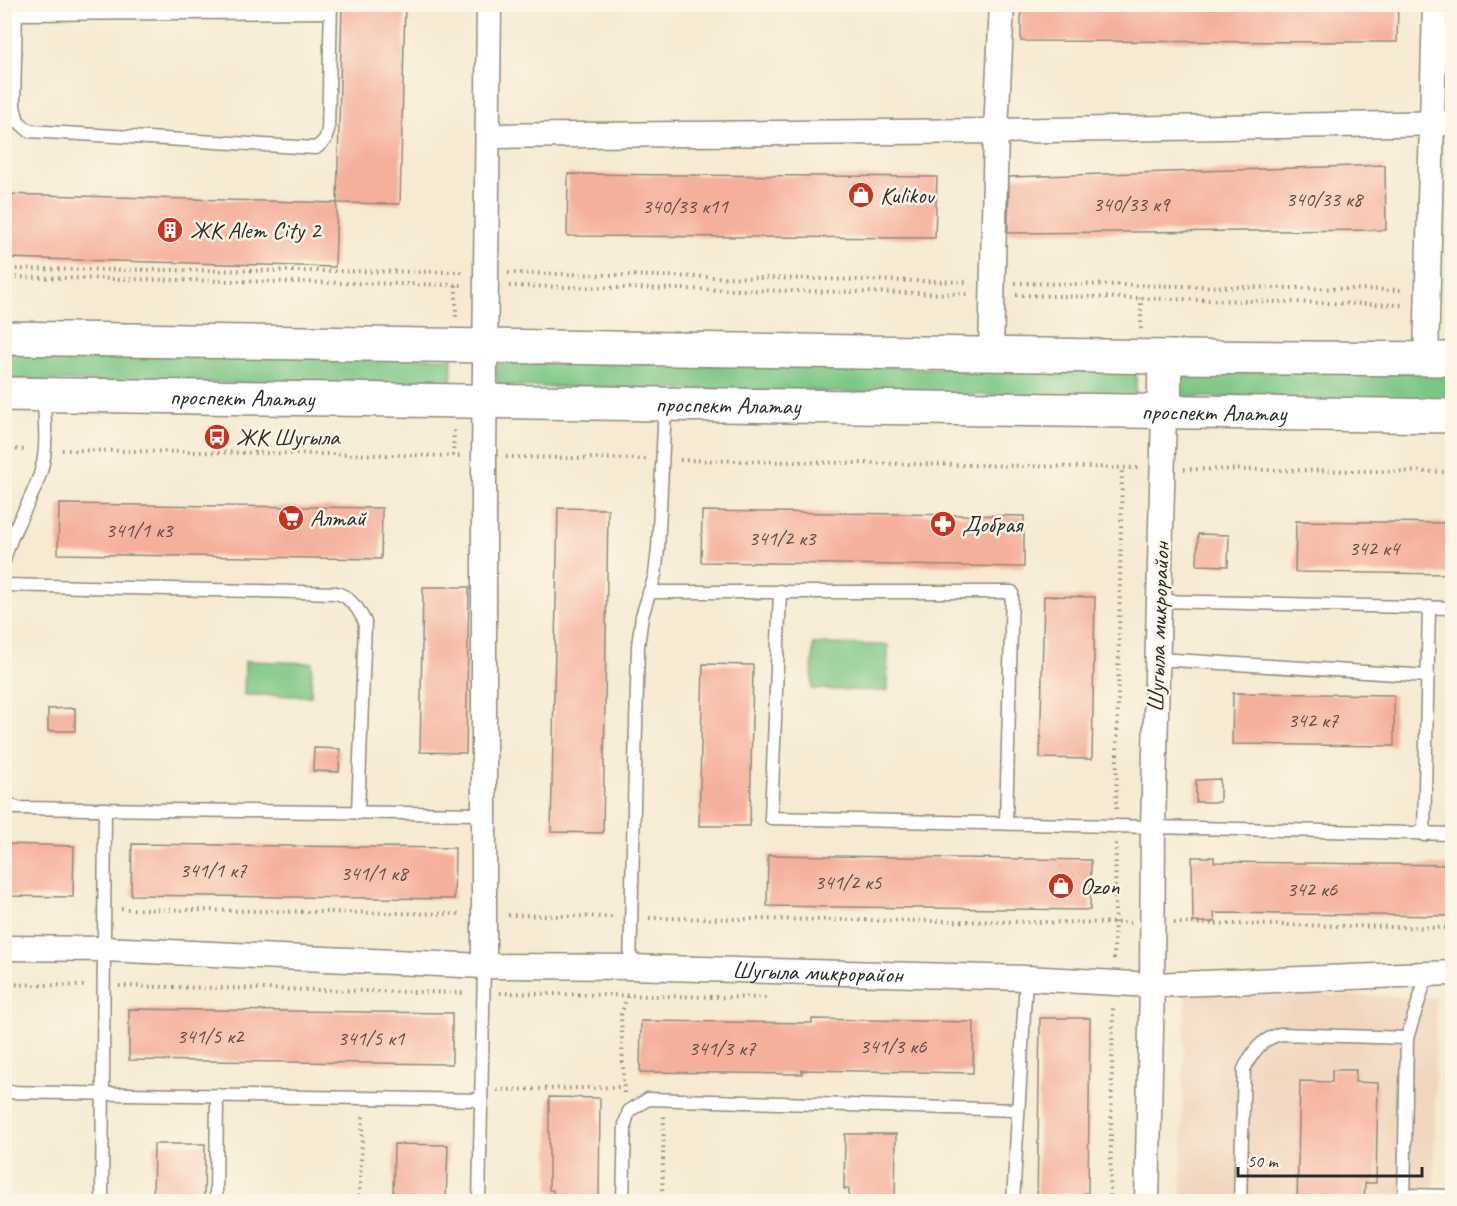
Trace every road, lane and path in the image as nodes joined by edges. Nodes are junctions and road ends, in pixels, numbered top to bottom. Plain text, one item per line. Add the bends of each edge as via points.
1 (489, 4) edge
2 (1002, 4) edge
3 (1435, 4) edge
4 (331, 8) edge
5 (16, 9) edge
6 (1442, 123) edge
7 (996, 130) junction
8 (488, 136) junction
9 (4, 269) edge
10 (4, 277) edge
11 (486, 279) junction
12 (456, 285) junction
13 (991, 288) junction
14 (1141, 297) junction
15 (1429, 298) junction
16 (456, 319) dead end
17 (4, 338) edge
18 (485, 345) junction
19 (1153, 347) junction
20 (992, 354) junction
21 (1439, 359) edge
22 (4, 394) edge
23 (44, 395) junction
24 (484, 401) junction
25 (665, 402) junction
26 (1164, 413) junction
27 (1452, 416) edge
28 (454, 425) dead end
29 (4, 449) edge
30 (43, 450) junction
31 (453, 456) junction
32 (484, 456) junction
33 (662, 460) junction
34 (1163, 469) junction
35 (1452, 472) edge
36 (4, 561) edge
37 (4, 585) edge
38 (780, 591) junction
39 (649, 592) junction
40 (1159, 601) junction
41 (1429, 607) junction
42 (1452, 608) edge
43 (1158, 659) junction
44 (1428, 675) junction
45 (4, 801) edge
46 (105, 809) junction
47 (358, 813) junction
48 (482, 814) junction
49 (1006, 822) junction
50 (1153, 828) junction
51 (1452, 834) edge
52 (1424, 835) junction
53 (104, 908) junction
54 (483, 914) junction
55 (630, 918) junction
56 (1152, 922) junction
57 (1452, 928) edge
58 (4, 948) edge
59 (103, 949) junction
60 (484, 966) junction
61 (630, 967) junction
62 (1428, 972) junction
63 (1452, 973) edge
64 (1026, 978) junction
65 (4, 984) edge
66 (103, 986) junction
67 (482, 993) junction
68 (1152, 994) junction
69 (627, 995) junction
70 (779, 998) dead end
71 (1113, 1002) dead end
72 (1407, 1038) junction
73 (622, 1087) junction
74 (4, 1092) edge
75 (103, 1094) junction
76 (217, 1095) junction
77 (480, 1095) junction
78 (363, 1098) junction
79 (664, 1100) junction
80 (1018, 1110) junction
81 (629, 1112) junction
82 (1452, 1196) edge
83 (1404, 1198) edge
84 (102, 1202) edge
85 (216, 1202) edge
86 (359, 1202) edge
87 (479, 1202) edge
88 (623, 1202) edge
89 (662, 1202) edge
90 (1013, 1202) edge
91 (1147, 1202) edge
92 (1240, 1202) edge

1 - 8 street
2 - 7 street
3 - 6 street
4 - 5 lane
4 - 5 lane via 328,130 325,140 316,148 29,131 18,121 14,107
6 - 7 street
6 - 15 street
7 - 8 street
7 - 13 street
8 - 11 street
9 - 11 path
10 - 12 path
11 - 12 path
11 - 13 path
11 - 13 path
11 - 18 street
12 - 16 path
13 - 14 path
13 - 15 path
13 - 20 street
14 - 15 path
14 - 19 path
15 - 21 street
17 - 18 main road
18 - 20 main road
18 - 24 street
19 - 20 main road
19 - 21 main road
19 - 26 main road
22 - 23 main road, проспект Алатау
23 - 24 main road, проспект Алатау
23 - 30 lane
24 - 25 main road, проспект Алатау
24 - 32 street
25 - 26 main road, проспект Алатау
25 - 33 lane
26 - 27 main road, проспект Алатау
26 - 34 street, Шугыла микрорайон
28 - 31 path
29 - 30 path
30 - 31 path
30 - 36 lane via 37,483 9,540
31 - 32 path
32 - 33 path
32 - 48 street
33 - 34 path
33 - 39 lane via 658,549
34 - 35 path
34 - 40 street, Шугыла микрорайон
37 - 47 lane via 337,593 346,597 365,622
38 - 39 lane
38 - 49 lane via 1012,592
38 - 49 lane via 771,818
39 - 55 lane via 638,646
40 - 41 lane
40 - 43 street, Шугыла микрорайон
41 - 42 lane
41 - 44 lane
43 - 44 lane
43 - 50 street, Шугыла микрорайон
44 - 52 lane
45 - 46 lane via 16,808
46 - 47 lane
46 - 53 lane
47 - 48 lane
48 - 54 street
49 - 50 lane
50 - 52 lane
50 - 56 street, Шугыла микрорайон
51 - 52 lane
53 - 54 path
53 - 59 lane
54 - 55 path
54 - 60 street
55 - 56 path
55 - 61 lane
56 - 57 path
56 - 68 street, Шугыла микрорайон
58 - 59 street, Шугыла микрорайон
59 - 60 street, Шугыла микрорайон
59 - 66 lane
60 - 61 street, Шугыла микрорайон
60 - 67 lane
61 - 64 street, Шугыла микрорайон
61 - 69 path
62 - 63 street, Шугыла микрорайон
62 - 68 street, Шугыла микрорайон
62 - 72 lane
64 - 68 street, Шугыла микрорайон
64 - 80 lane
65 - 66 path
66 - 67 path
66 - 75 lane
67 - 69 path
67 - 77 lane
68 - 71 path
68 - 91 street
69 - 70 path
69 - 73 path via 621,1015
72 - 83 lane
72 - 92 lane via 1280,1034 1266,1038 1252,1052 1244,1069
73 - 77 path
73 - 81 path
74 - 75 lane
75 - 76 lane
75 - 84 lane
76 - 78 lane
76 - 85 lane
77 - 78 lane
77 - 87 lane
78 - 86 path
79 - 80 lane
79 - 81 lane via 648,1099
79 - 89 path
80 - 90 lane
81 - 88 lane via 625,1124
82 - 83 lane

